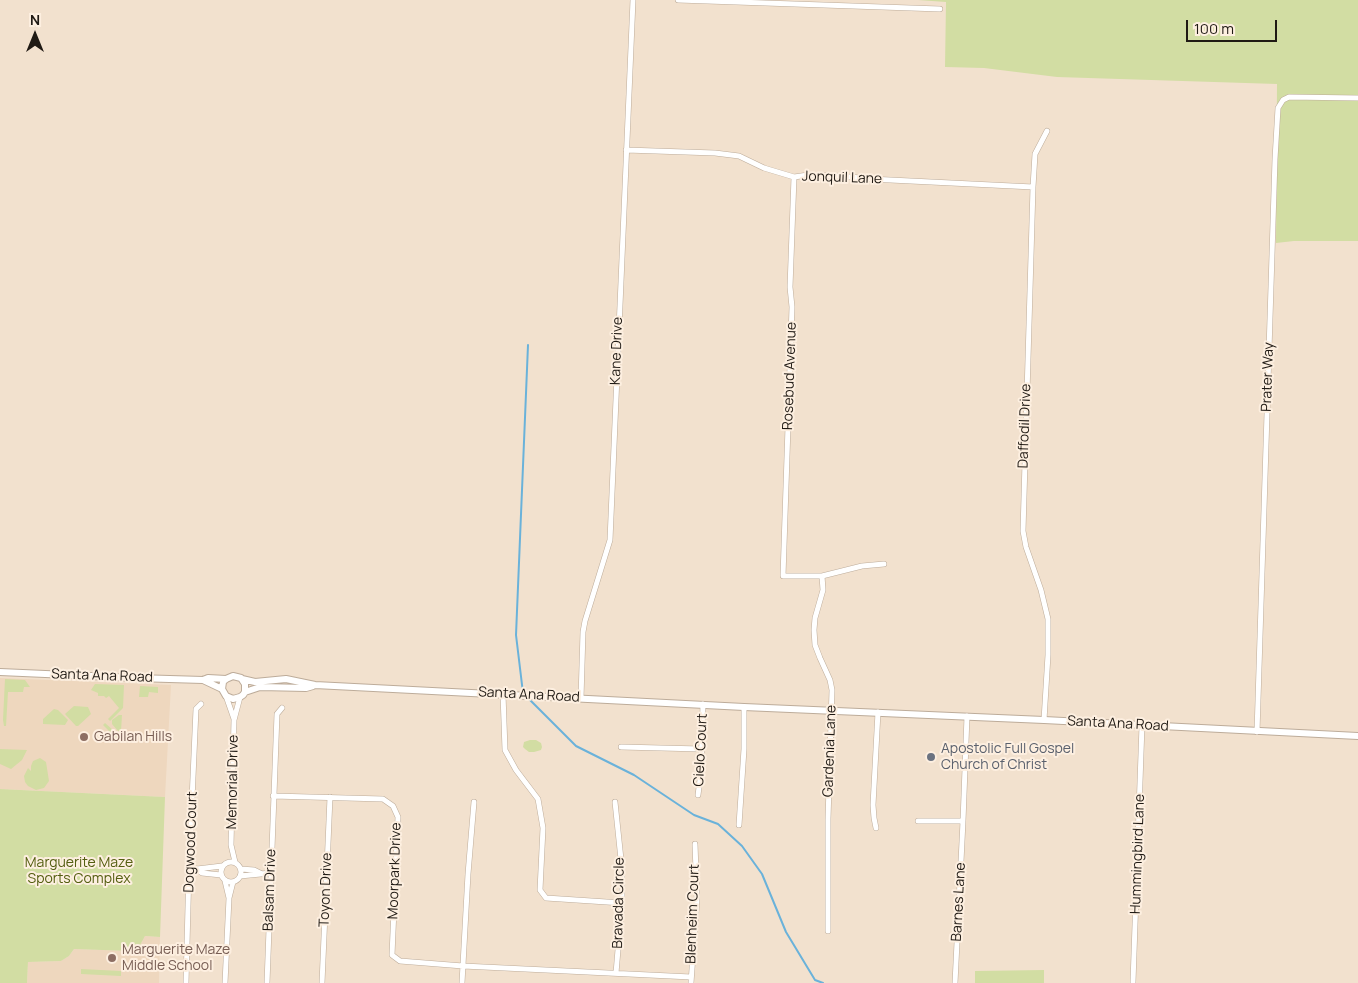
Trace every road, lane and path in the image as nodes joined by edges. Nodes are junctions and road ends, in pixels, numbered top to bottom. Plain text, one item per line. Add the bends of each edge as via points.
1 (632, 0) edge
2 (678, 0) edge
3 (808, 2) edge
4 (940, 9) dead end
5 (1358, 98) edge
6 (1047, 131) dead end
7 (626, 150) junction
8 (794, 177) junction
9 (1033, 187) junction
10 (884, 564) dead end
11 (822, 576) junction
12 (0, 672) edge
13 (226, 679) junction
14 (242, 679) junction
15 (203, 680) junction
16 (315, 685) junction
17 (224, 693) junction
18 (242, 694) junction
19 (503, 694) junction
20 (581, 698) junction
21 (201, 704) dead end
22 (703, 704) junction
23 (744, 707) junction
24 (282, 708) dead end
25 (832, 710) junction
26 (878, 712) junction
27 (967, 716) junction
28 (234, 720) junction
29 (1044, 720) junction
30 (1142, 725) junction
31 (1257, 732) junction
32 (1358, 736) edge
33 (621, 747) dead end
34 (701, 749) junction
35 (698, 795) dead end
36 (274, 796) junction
37 (330, 797) junction
38 (474, 802) dead end
39 (615, 802) dead end
40 (918, 821) dead end
41 (963, 821) junction
42 (739, 825) dead end
43 (876, 828) dead end
44 (695, 844) dead end
45 (231, 845) junction
46 (228, 862) junction
47 (235, 862) junction
48 (222, 866) junction
49 (189, 868) junction
50 (197, 869) junction
51 (241, 869) junction
52 (271, 873) junction
53 (262, 874) junction
54 (221, 875) junction
55 (240, 876) junction
56 (225, 881) junction
57 (233, 882) junction
58 (229, 898) junction
59 (622, 902) junction
60 (828, 931) dead end
61 (463, 966) junction
62 (616, 973) junction
63 (691, 976) junction
64 (1133, 982) edge
65 (186, 983) edge
66 (225, 983) edge
67 (267, 983) edge
68 (322, 983) edge
69 (462, 983) edge
70 (691, 983) edge
71 (955, 983) edge

1 - 7 street, Kane Drive
2 - 3 street
3 - 4 street
5 - 31 street, Prater Way via 1289,97 1278,108
6 - 9 street, Daffodil Drive via 1035,154
7 - 8 street, Jonquil Lane via 739,156
7 - 20 street, Kane Drive via 610,540 584,620
8 - 9 street, Jonquil Lane via 840,176
8 - 11 street, Rosebud Avenue via 783,576
9 - 29 street, Daffodil Drive via 1023,531 1048,619
10 - 11 street
11 - 25 street, Gardenia Lane via 815,618 815,645 830,680
12 - 15 street, Santa Ana Road
13 - 14 street, Santa Ana Road via 237,676
13 - 15 street, Santa Ana Road
13 - 17 street via 223,682
14 - 16 street, Santa Ana Road via 254,682 286,679
14 - 18 street via 245,684
15 - 17 street, Santa Ana Road
16 - 18 street, Santa Ana Road via 306,688 260,687
16 - 19 street, Santa Ana Road
17 - 18 street, Santa Ana Road via 233,699
17 - 28 street
18 - 28 street
19 - 20 street, Santa Ana Road
19 - 59 street via 505,750 538,799 543,828 540,890 546,898
20 - 22 street, Santa Ana Road
21 - 49 street, Dogwood Court via 196,709
22 - 23 street, Santa Ana Road
22 - 34 street, Cielo Court
23 - 25 street, Santa Ana Road
23 - 42 street
24 - 36 street, Balsam Drive via 276,714
25 - 26 street, Santa Ana Road
25 - 60 street, Gardenia Lane
26 - 27 street, Santa Ana Road
26 - 43 street
27 - 29 street, Santa Ana Road
27 - 41 street, Barnes Lane
28 - 45 street, Memorial Drive
29 - 30 street, Santa Ana Road
30 - 31 street, Santa Ana Road
30 - 64 street, Hummingbird Lane
31 - 32 street, Santa Ana Road
33 - 34 street
34 - 35 street, Cielo Court
36 - 37 street, Moorpark Drive
36 - 52 street, Balsam Drive
37 - 61 street, Moorpark Drive via 383,799 394,806 398,817 392,956 400,962
37 - 68 street, Toyon Drive
38 - 61 street
39 - 59 street, Bravada Circle
40 - 41 street
41 - 71 street, Barnes Lane
44 - 63 street, Blenheim Court via 697,899
45 - 46 street
45 - 47 street
46 - 47 street
46 - 48 street
47 - 51 street
48 - 50 street
48 - 54 street
49 - 50 street
49 - 65 street, Dogwood Court
50 - 54 street via 202,873
51 - 53 street
51 - 55 street
52 - 53 street
52 - 67 street, Balsam Drive
53 - 55 street
54 - 56 street
55 - 57 street
56 - 57 street
56 - 58 street
57 - 58 street
58 - 66 street
59 - 62 street, Bravada Circle
61 - 62 street
61 - 69 street
62 - 63 street
63 - 70 street, Blenheim Court

